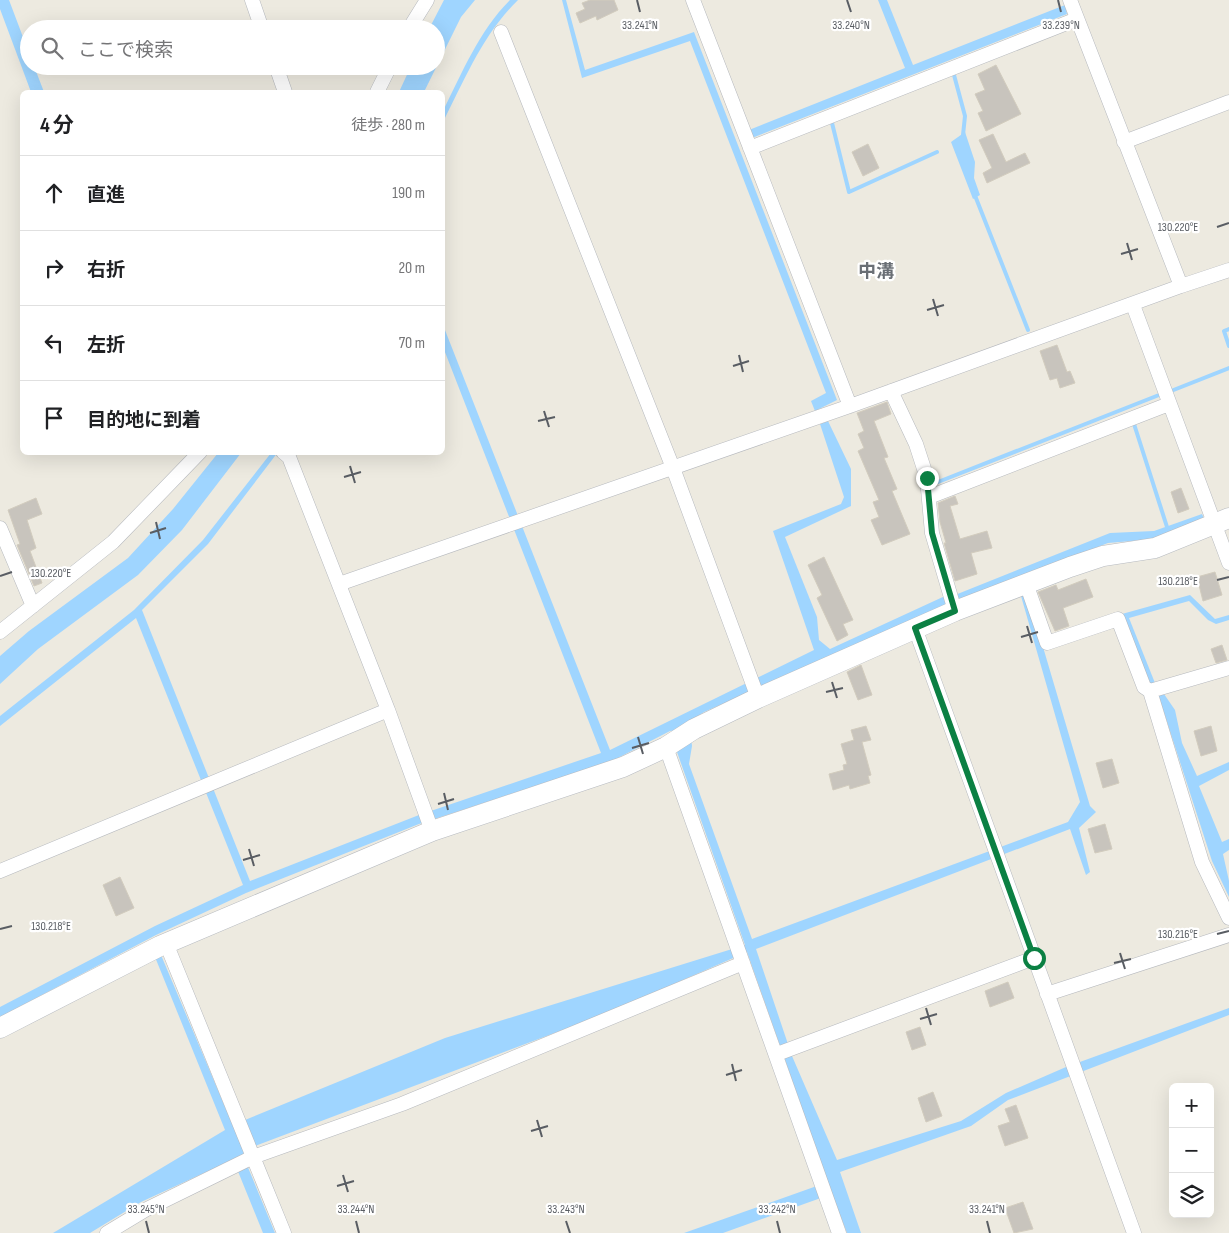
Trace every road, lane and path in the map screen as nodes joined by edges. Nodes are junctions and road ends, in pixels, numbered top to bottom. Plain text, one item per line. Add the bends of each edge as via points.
1 (252, 0) edge
2 (426, 0) edge
3 (693, 0) edge
4 (1070, 0) edge
5 (1077, 19) junction
6 (259, 20) edge
7 (414, 20) edge
8 (501, 32) dead end
9 (279, 75) edge
10 (386, 75) edge
11 (284, 90) edge
12 (378, 90) edge
13 (1229, 102) edge
14 (1124, 142) junction
15 (750, 148) junction
16 (1229, 270) edge
17 (1181, 286) junction
18 (1133, 305) junction
19 (891, 391) junction
20 (1168, 404) junction
21 (850, 406) junction
22 (197, 455) edge
23 (286, 455) edge
24 (673, 468) junction
25 (929, 497) junction
26 (1222, 522) edge
27 (0, 528) edge
28 (1229, 563) edge
29 (1026, 583) junction
30 (339, 584) junction
31 (33, 606) junction
32 (955, 611) junction
33 (915, 628) junction
34 (0, 632) edge
35 (1229, 668) edge
36 (1150, 691) junction
37 (758, 698) junction
38 (388, 710) junction
39 (679, 738) junction
40 (432, 831) junction
41 (0, 871) edge
42 (1229, 918) edge
43 (1229, 935) edge
44 (166, 943) junction
45 (740, 955) junction
46 (1034, 958) junction
47 (1047, 994) junction
48 (0, 1028) edge
49 (777, 1054) junction
50 (251, 1153) junction
51 (107, 1233) edge
52 (284, 1233) edge
53 (839, 1233) edge
54 (1134, 1233) edge

1 - 6 street
2 - 7 street
3 - 15 street
4 - 5 street
5 - 14 street
5 - 15 street
8 - 24 street
9 - 11 street
10 - 12 street
13 - 14 street
14 - 17 street
15 - 21 street
16 - 17 street
17 - 18 street
18 - 19 street
18 - 20 street
19 - 21 street
19 - 25 street via 916,444 927,478
20 - 25 street
20 - 26 street
21 - 24 street
22 - 31 street via 113,542
23 - 30 street
24 - 30 street
24 - 37 street
25 - 32 street via 932,533
26 - 28 street
26 - 29 street via 1155,548 1103,556
27 - 31 street
29 - 32 street
29 - 36 street via 1047,644 1118,619 1144,687
30 - 38 street
31 - 34 street
32 - 33 street
33 - 37 street
33 - 46 street
35 - 36 street
36 - 42 street via 1202,862
37 - 39 street
38 - 40 street
38 - 41 street
39 - 40 street via 623,767
39 - 45 street
40 - 44 street
43 - 47 street
44 - 48 street
44 - 50 street
45 - 49 street
45 - 50 street via 402,1104
46 - 47 street
46 - 49 street
47 - 54 street
49 - 53 street
50 - 51 street
50 - 52 street

